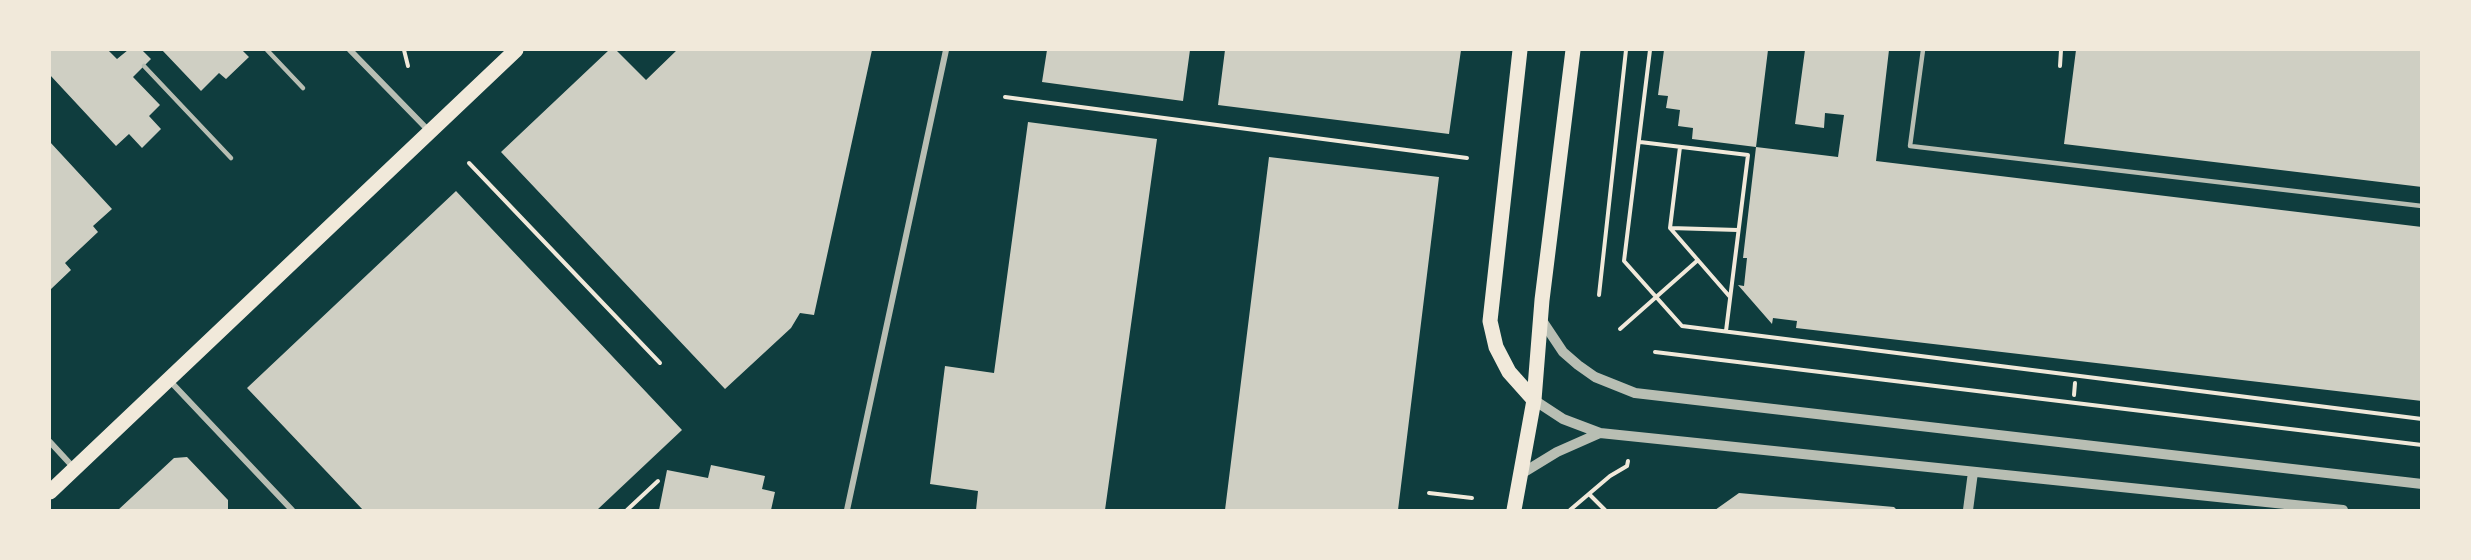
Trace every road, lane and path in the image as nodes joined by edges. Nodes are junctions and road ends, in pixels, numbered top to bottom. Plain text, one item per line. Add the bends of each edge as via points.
1 (267, 50) edge
2 (350, 50) edge
3 (404, 50) edge
4 (516, 50) edge
5 (946, 50) edge
6 (1520, 50) edge
7 (1573, 50) edge
8 (1626, 50) edge
9 (1650, 50) edge
10 (1923, 50) edge
11 (2061, 50) edge
12 (144, 66) dead end
13 (408, 66) dead end
14 (2060, 66) dead end
15 (303, 88) dead end
16 (1005, 97) dead end
17 (429, 132) junction
18 (1639, 142) junction
19 (1680, 147) junction
20 (231, 158) dead end
21 (1467, 158) dead end
22 (469, 163) dead end
23 (2421, 206) edge
24 (1670, 228) junction
25 (1738, 230) junction
26 (1698, 260) junction
27 (1599, 295) dead end
28 (1656, 297) junction
29 (1730, 298) junction
30 (1540, 319) junction
31 (1620, 329) dead end
32 (1726, 331) junction
33 (1654, 352) dead end
34 (660, 363) dead end
35 (168, 380) junction
36 (2075, 383) dead end
37 (2074, 395) dead end
38 (1534, 400) junction
39 (2421, 419) edge
40 (1600, 433) junction
41 (50, 441) edge
42 (2421, 445) edge
43 (1627, 466) dead end
44 (75, 468) junction
45 (1972, 472) junction
46 (1521, 474) junction
47 (658, 481) dead end
48 (2421, 484) edge
49 (50, 492) edge
50 (1428, 493) dead end
51 (1589, 494) junction
52 (1472, 498) dead end
53 (292, 510) edge
54 (627, 510) edge
55 (847, 510) edge
56 (1514, 510) edge
57 (1570, 510) edge
58 (1605, 510) edge
59 (1968, 510) edge
60 (2343, 510) edge

1 - 15 lane
2 - 17 street
3 - 13 path
4 - 17 main road
5 - 55 street
6 - 38 main road via 1490,321 1496,347 1509,372
7 - 30 main road
8 - 27 path
9 - 18 path
10 - 23 lane via 1910,146
11 - 14 path
12 - 20 lane
16 - 21 path
17 - 35 main road
18 - 19 path
18 - 28 path via 1624,261
19 - 24 path
19 - 25 path via 1748,155
22 - 34 path
24 - 25 path
24 - 26 path
25 - 29 path
26 - 28 path
26 - 29 path
28 - 31 path
28 - 32 path via 1682,326
29 - 32 path
30 - 38 main road
30 - 48 street via 1563,352 1578,365 1595,378 1635,393
32 - 39 path
33 - 42 path
35 - 44 main road
35 - 53 street
36 - 37 path
38 - 40 street via 1563,418
38 - 46 main road
40 - 45 street
40 - 46 street
41 - 44 street
43 - 51 path
44 - 49 main road
45 - 59 street
45 - 60 street
46 - 56 main road
47 - 54 path
50 - 52 path
51 - 57 path
51 - 58 path

